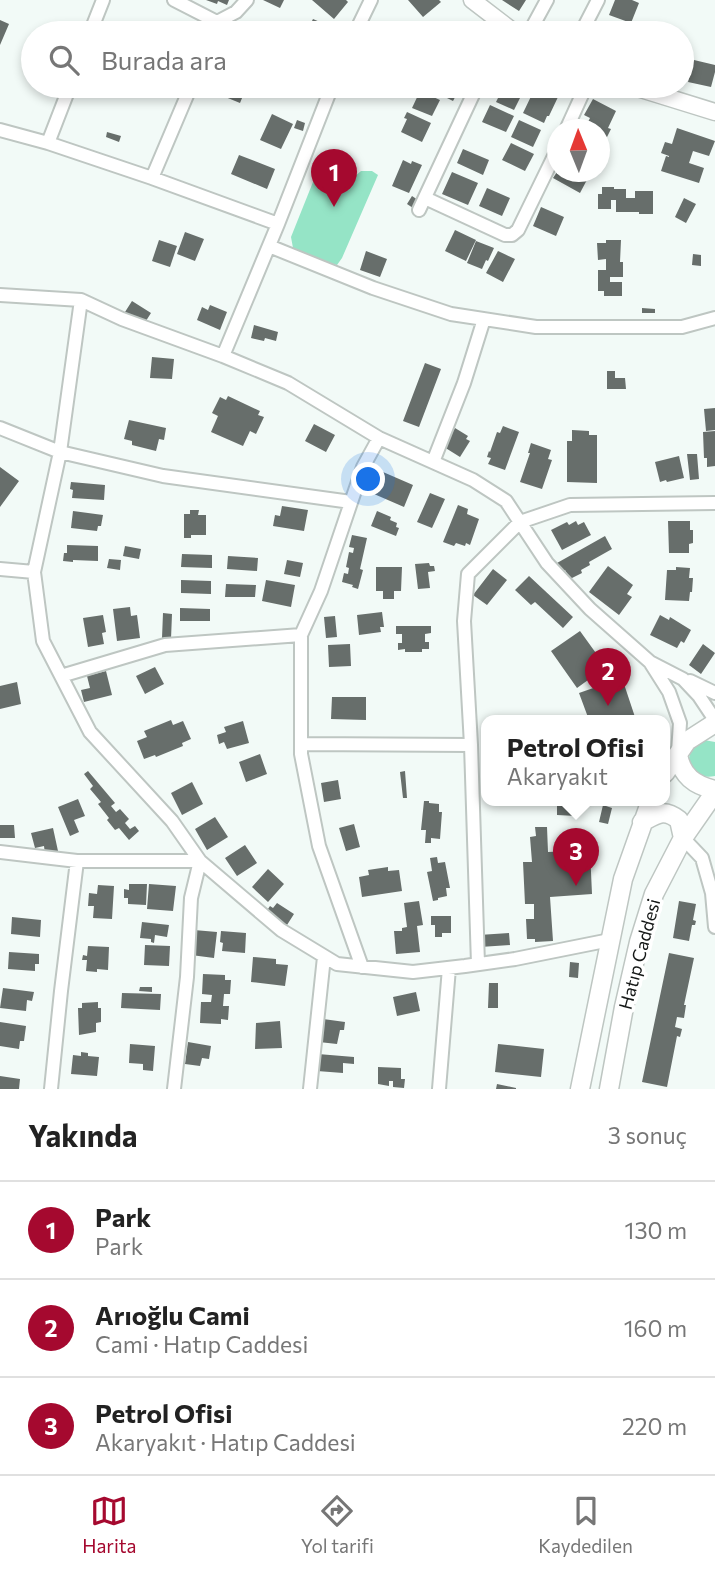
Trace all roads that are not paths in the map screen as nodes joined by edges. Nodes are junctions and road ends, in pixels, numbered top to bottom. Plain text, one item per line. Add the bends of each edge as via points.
1 (103, 0) edge
2 (174, 0) edge
3 (247, 0) edge
4 (371, 0) edge
5 (472, 0) edge
6 (547, 0) edge
7 (598, 0) edge
8 (95, 21) edge
9 (205, 21) edge
10 (224, 21) edge
11 (361, 21) edge
12 (496, 21) edge
13 (536, 21) edge
14 (587, 21) edge
15 (65, 98) edge
16 (186, 98) edge
17 (327, 98) edge
18 (471, 98) edge
19 (581, 98) edge
20 (670, 98) edge
21 (715, 112) edge
22 (571, 119) edge
23 (0, 130) edge
24 (48, 143) junction
25 (547, 171) edge
26 (152, 178) junction
27 (278, 224) junction
28 (269, 246) junction
29 (0, 295) edge
30 (81, 300) junction
31 (715, 318) edge
32 (484, 319) junction
33 (223, 356) junction
34 (0, 428) edge
35 (379, 438) junction
36 (60, 452) junction
37 (433, 462) junction
38 (351, 502) junction
39 (715, 503) edge
40 (520, 522) junction
41 (0, 569) edge
42 (34, 572) junction
43 (301, 635) junction
44 (650, 662) junction
45 (61, 677) junction
46 (683, 679) junction
47 (715, 692) edge
48 (715, 722) edge
49 (301, 744) junction
50 (471, 745) junction
51 (678, 755) junction
52 (670, 766) edge
53 (715, 791) edge
54 (649, 806) edge
55 (642, 822) junction
56 (683, 838) junction
57 (0, 852) edge
58 (77, 861) junction
59 (200, 861) junction
60 (715, 927) edge
61 (610, 940) junction
62 (324, 957) junction
63 (478, 964) junction
64 (362, 967) junction
65 (449, 968) junction
66 (51, 1089) edge
67 (174, 1089) edge
68 (310, 1089) edge
69 (439, 1089) edge
70 (580, 1089) edge
71 (609, 1089) edge

1 - 8 street
2 - 9 street
3 - 10 street
4 - 11 street
5 - 12 street
6 - 13 street
7 - 14 street
15 - 24 street
16 - 26 street
17 - 27 street
18 - 25 street via 422,204 512,235
19 - 22 street
20 - 21 street
23 - 24 street
24 - 26 street
26 - 27 street
27 - 28 street
28 - 32 street via 373,288 451,314
28 - 33 street
29 - 30 street
30 - 33 street
30 - 36 street
31 - 32 street via 682,327 536,327
32 - 37 street
33 - 35 street via 288,383
34 - 36 street
35 - 37 street
35 - 38 street
36 - 38 street via 163,476
36 - 42 street
37 - 40 street via 506,501
38 - 43 street
39 - 40 street via 570,505
40 - 44 street via 547,563
40 - 50 street via 468,574 464,621
41 - 42 street
42 - 45 street via 43,641
43 - 45 street via 165,645
43 - 49 street
44 - 46 street
44 - 51 street via 669,692 680,723
45 - 59 street via 90,732 172,821
46 - 47 street
46 - 48 street
48 - 51 main road via 687,741
49 - 50 street
49 - 64 street via 319,846
50 - 63 street
51 - 52 main road
51 - 53 main road via 691,781
53 - 56 main road, Hatıp Caddesi
54 - 55 main road, Hatıp Caddesi
55 - 56 main road via 658,813 670,813 679,820
55 - 61 main road, Hatıp Caddesi
56 - 60 street via 702,858
56 - 71 main road, Hatıp Caddesi via 654,894 639,942
57 - 58 street
58 - 59 street
58 - 66 street
59 - 62 street via 281,930
59 - 67 street via 191,898
61 - 63 street
61 - 70 main road, Hatıp Caddesi
62 - 64 street
62 - 68 street
63 - 65 street
64 - 65 street via 412,972
65 - 69 street

